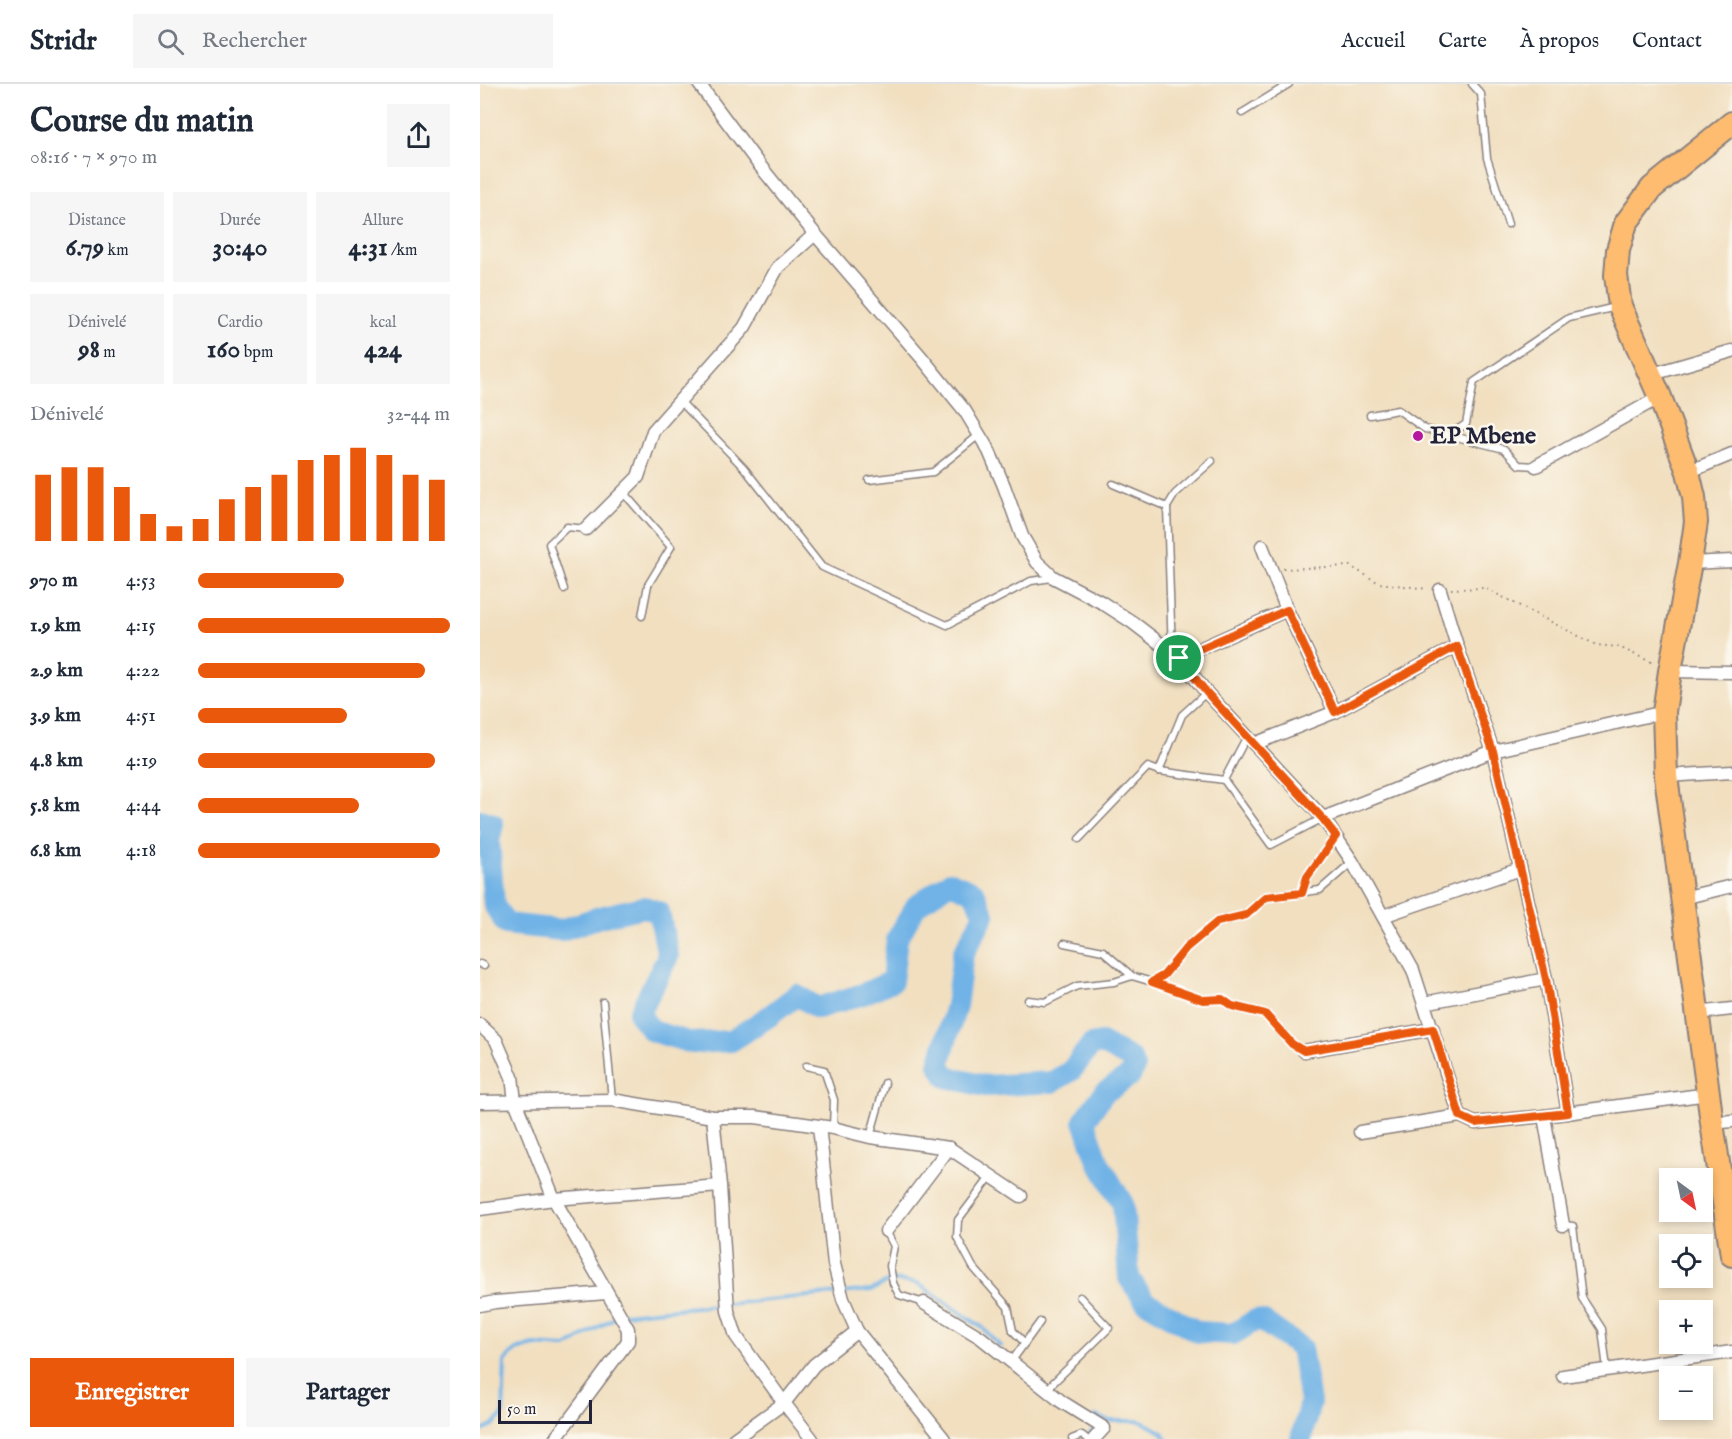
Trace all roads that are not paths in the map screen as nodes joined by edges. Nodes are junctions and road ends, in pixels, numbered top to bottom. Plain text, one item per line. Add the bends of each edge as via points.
1 (699, 84) edge
2 (1289, 84) edge
3 (1472, 84) edge
4 (1242, 113) dead end
5 (1730, 128) edge
6 (1508, 224) dead end
7 (815, 234) junction
8 (1620, 306) junction
9 (1732, 351) edge
10 (1649, 375) junction
11 (1660, 397) junction
12 (679, 401) junction
13 (1370, 415) dead end
14 (980, 434) junction
15 (1449, 435) junction
16 (1732, 454) edge
17 (1212, 461) dead end
18 (1536, 466) joint
19 (1688, 472) junction
20 (869, 480) dead end
21 (1113, 484) dead end
22 (623, 492) junction
23 (1167, 507) junction
24 (586, 529) joint
25 (1262, 546) dead end
26 (1732, 561) edge
27 (1690, 563) junction
28 (1053, 577) junction
29 (564, 589) dead end
30 (1440, 590) road end
31 (1287, 610) junction
32 (642, 616) dead end
33 (1457, 646) junction
34 (1176, 656) junction
35 (1670, 670) junction
36 (1732, 672) edge
37 (1207, 693) junction
38 (1335, 712) junction
39 (1664, 712) junction
40 (1251, 740) junction
41 (1493, 751) junction
42 (1159, 771) junction
43 (1732, 772) edge
44 (1666, 776) junction
45 (1224, 780) junction
46 (1323, 819) junction
47 (1336, 836) junction
48 (1079, 839) dead end
49 (1352, 861) junction
50 (1520, 869) junction
51 (1732, 886) edge
52 (1302, 893) junction
53 (1683, 898) junction
54 (1383, 916) junction
55 (1064, 943) dead end
56 (1132, 976) junction
57 (1546, 979) junction
58 (1152, 982) junction
59 (1028, 1000) dead end
60 (603, 1002) dead end
61 (1424, 1003) junction
62 (1732, 1009) edge
63 (1697, 1013) junction
64 (480, 1025) edge
65 (1433, 1029) junction
66 (1304, 1051) joint
67 (806, 1066) dead end
68 (885, 1083) dead end
69 (1708, 1094) junction
70 (612, 1100) junction
71 (515, 1101) junction
72 (480, 1102) edge
73 (1568, 1113) junction
74 (1460, 1116) junction
75 (1544, 1116) junction
76 (713, 1117) junction
77 (1722, 1122) edge
78 (819, 1126) junction
79 (833, 1128) junction
80 (1360, 1132) dead end
81 (870, 1137) junction
82 (949, 1148) junction
83 (991, 1176) junction
84 (720, 1186) junction
85 (1021, 1196) dead end
86 (554, 1199) junction
87 (480, 1209) edge
88 (1563, 1225) joint
89 (886, 1231) joint
90 (1732, 1255) edge
91 (606, 1293) junction
92 (1080, 1297) dead end
93 (924, 1302) joint
94 (480, 1305) edge
95 (1040, 1322) dead end
96 (857, 1331) junction
97 (1025, 1343) junction
98 (1732, 1352) edge
99 (1013, 1359) junction
100 (1607, 1370) junction
101 (1563, 1376) dead end
102 (1050, 1388) junction
103 (783, 1403) junction
104 (1087, 1438) edge
105 (555, 1439) edge
106 (734, 1439) edge
107 (812, 1439) edge
108 (944, 1439) edge
109 (1072, 1439) edge

1 - 7 street
2 - 4 lane
3 - 6 lane via 1481,94 1487,158
5 - 8 highway via 1652,188 1626,223 1616,275
7 - 12 street via 778,267 744,328
7 - 14 street via 922,358
8 - 10 highway
8 - 15 lane via 1569,318 1474,382 1466,424
9 - 10 street
10 - 11 highway
11 - 18 street
11 - 19 highway
12 - 22 street via 653,431 638,477
12 - 28 lane via 744,468 822,567 947,625 1031,581
13 - 15 lane via 1398,410 1425,429
14 - 20 lane via 933,472
14 - 28 street via 1022,536 1037,562
15 - 18 lane via 1504,449 1519,465
16 - 19 street
17 - 23 lane via 1175,494
19 - 27 highway via 1696,522
21 - 23 lane
22 - 24 street
22 - 32 lane via 671,547 648,585
23 - 34 lane
24 - 29 lane via 567,527 549,544
25 - 31 street
26 - 27 street
27 - 35 highway
28 - 34 street via 1101,602
30 - 33 street
31 - 34 street
31 - 38 street
33 - 38 street
33 - 41 street
34 - 37 street
35 - 36 street
35 - 39 highway
37 - 40 street
37 - 42 lane via 1182,715
38 - 40 street
39 - 41 street
39 - 44 highway
40 - 45 lane
40 - 46 street
41 - 46 street
41 - 50 street
42 - 45 lane
42 - 48 lane via 1148,767
43 - 44 street
44 - 53 highway
45 - 46 lane via 1272,845
46 - 47 street
47 - 49 street
47 - 52 lane via 1307,877
49 - 52 lane via 1320,890
49 - 54 street
50 - 54 street
50 - 57 street
51 - 53 street
52 - 58 lane via 1266,897 1246,915 1217,922
53 - 63 highway
54 - 61 street via 1413,970
55 - 56 lane via 1103,951
56 - 58 lane
56 - 59 lane via 1077,986 1045,1002
57 - 61 street
57 - 73 street
58 - 66 lane via 1203,1000 1222,999 1232,1006 1265,1014 1292,1044
60 - 70 lane
61 - 65 street
62 - 63 street
63 - 69 highway
64 - 71 street via 496,1040 512,1077
65 - 66 street
65 - 74 street
67 - 79 lane via 824,1070 834,1100
68 - 81 lane
69 - 73 street
69 - 77 highway
70 - 71 street
70 - 76 street
71 - 72 street
71 - 86 street
73 - 75 street
74 - 75 street via 1475,1123
74 - 80 street
75 - 88 street
76 - 78 street via 755,1117
76 - 84 street
77 - 90 highway
78 - 79 street
78 - 96 street via 834,1264
79 - 81 street
81 - 82 street
82 - 83 street
82 - 89 street
83 - 85 street
83 - 97 lane via 958,1220 957,1238 973,1267 1008,1307 1013,1331
84 - 86 street
84 - 103 street via 727,1307 736,1336
86 - 87 street
86 - 91 street
88 - 100 lane via 1573,1226 1581,1298 1602,1329
89 - 93 lane via 894,1246 890,1266 899,1295
91 - 94 street
91 - 105 street via 628,1329 628,1341
92 - 102 lane via 1109,1328
93 - 99 street
95 - 97 lane
96 - 103 street via 814,1365
96 - 108 street
97 - 99 lane
98 - 100 street
99 - 102 street
100 - 101 street
102 - 104 street via 1062,1402 1104,1428
103 - 106 street
103 - 107 street
104 - 109 lane

